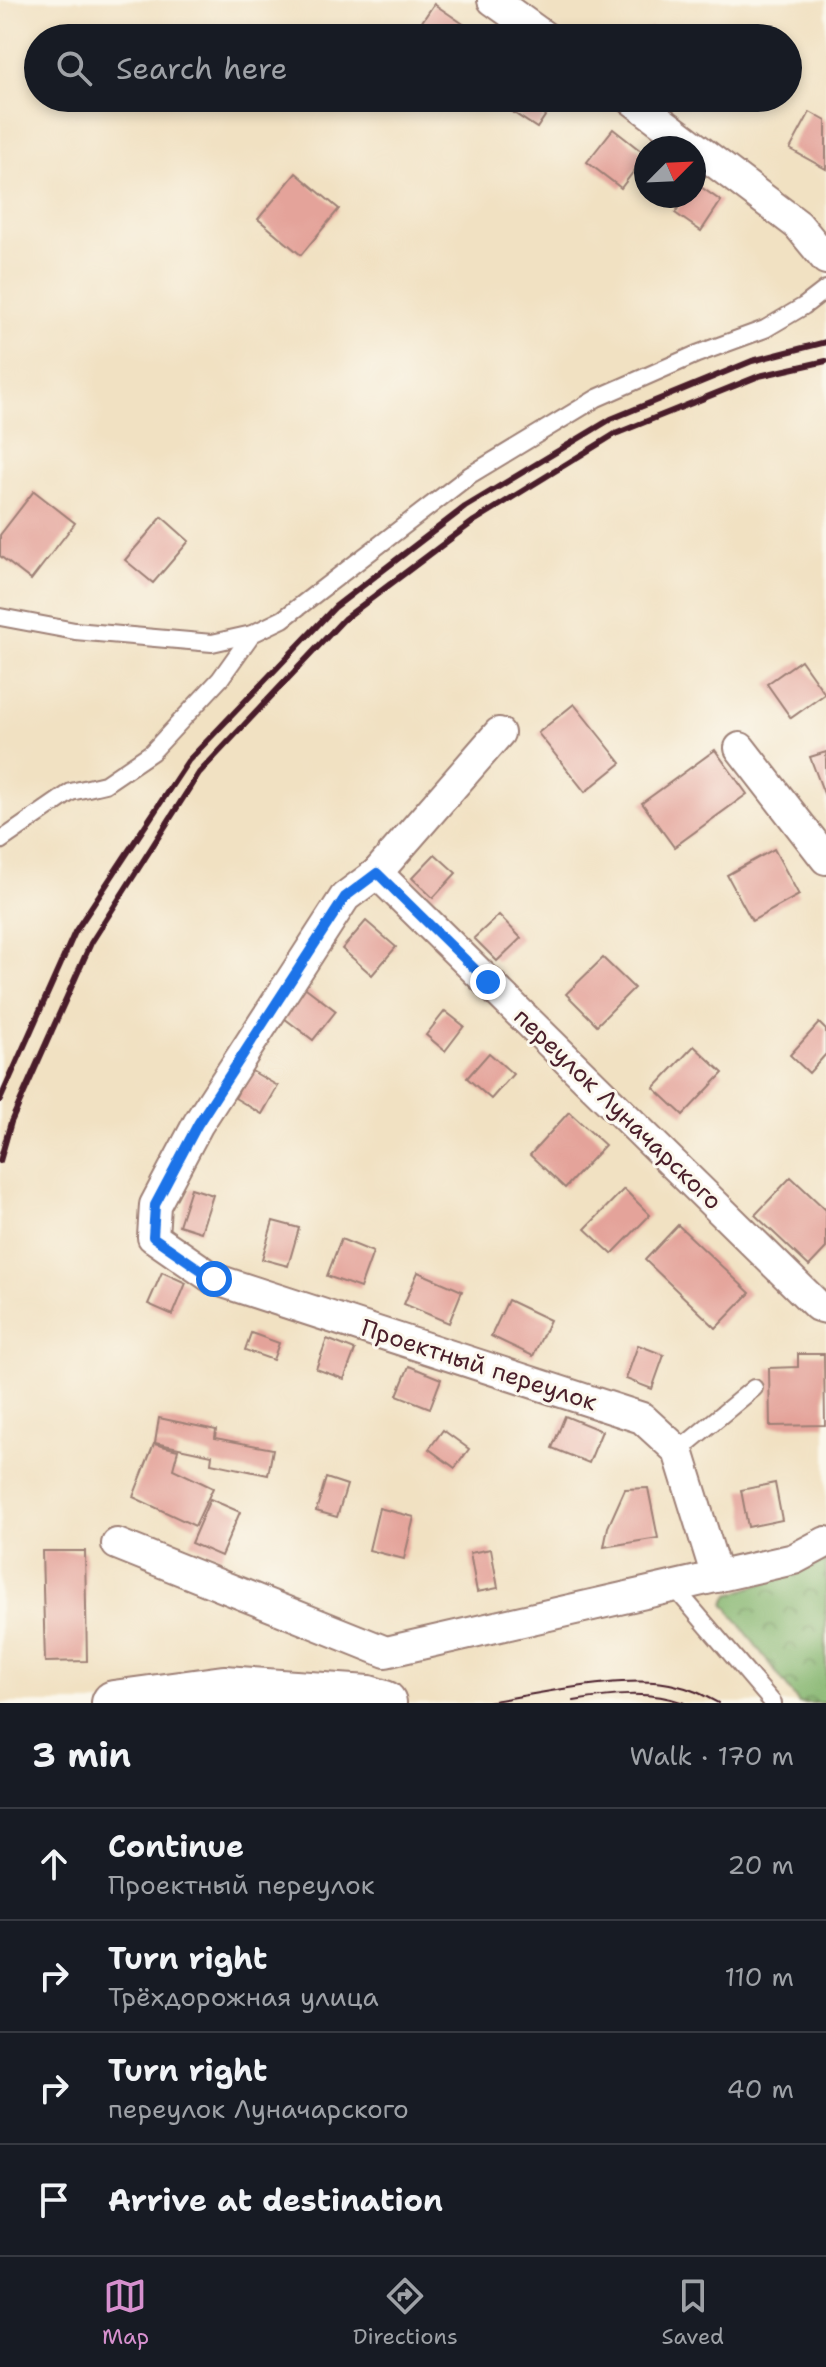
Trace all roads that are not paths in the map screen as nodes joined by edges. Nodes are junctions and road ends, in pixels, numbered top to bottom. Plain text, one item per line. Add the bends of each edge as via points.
1 (493, 0) edge
2 (526, 24) edge
3 (649, 112) edge
4 (826, 259) edge
5 (826, 289) edge
6 (0, 617) edge
7 (252, 634) junction
8 (499, 733) dead end
9 (740, 748) dead end
10 (0, 841) edge
11 (826, 859) edge
12 (377, 873) junction
13 (826, 1308) edge
14 (754, 1388) dead end
15 (678, 1451) junction
16 (826, 1542) edge
17 (117, 1544) dead end
18 (717, 1577) junction
19 (674, 1587) junction
20 (386, 1652) junction
21 (376, 1700) edge
22 (114, 1703) edge
23 (773, 1703) edge

1 - 2 street
3 - 4 street via 798,225
5 - 7 lane via 765,329 597,398 470,475 283,619
6 - 7 lane via 173,642 212,643
7 - 10 lane via 220,679 152,752 105,784 71,792
8 - 12 street
9 - 11 street
12 - 13 street, переулок Луначарского via 818,1306
12 - 15 street, Проектный переулок via 345,897 198,1124 155,1205 153,1237 214,1279 642,1418
14 - 15 lane
15 - 18 street
16 - 18 street via 794,1559
17 - 20 street
18 - 19 street
19 - 20 street
19 - 23 lane
20 - 21 street
21 - 22 main road via 224,1688

